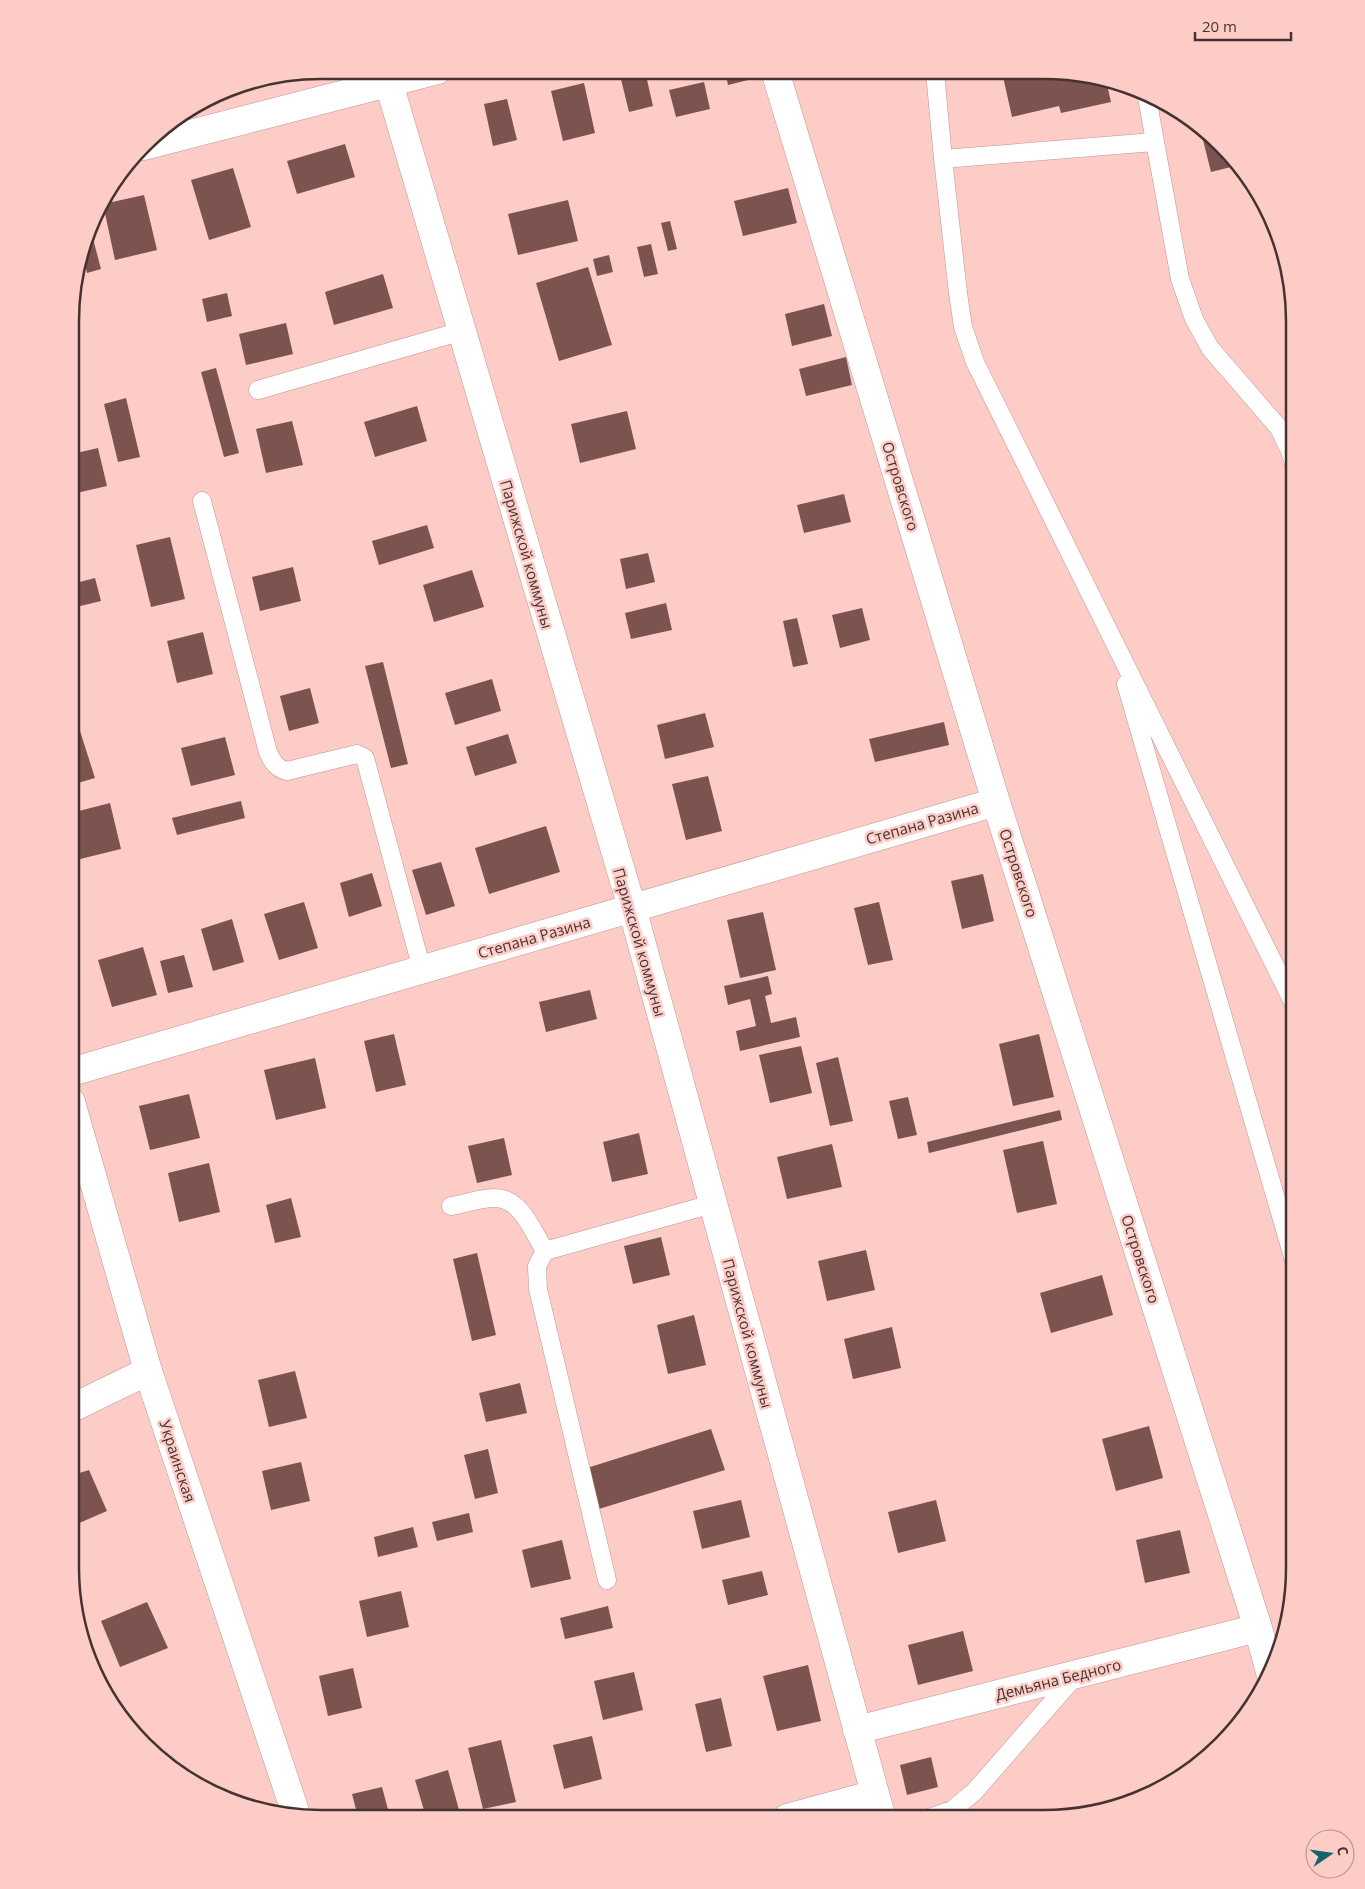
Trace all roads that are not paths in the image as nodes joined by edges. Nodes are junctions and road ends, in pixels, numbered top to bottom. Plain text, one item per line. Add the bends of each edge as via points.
1 (380, 79) edge
2 (388, 79) edge
3 (777, 79) edge
4 (936, 79) edge
5 (1148, 102) edge
6 (157, 142) edge
7 (1154, 142) junction
8 (943, 159) junction
9 (462, 331) junction
10 (258, 390) dead end
11 (1286, 442) edge
12 (202, 501) dead end
13 (1113, 639) junction
14 (996, 802) junction
15 (632, 908) junction
16 (422, 970) junction
17 (1286, 988) edge
18 (79, 1070) edge
19 (79, 1130) edge
20 (712, 1204) junction
21 (451, 1206) dead end
22 (1286, 1233) edge
23 (545, 1251) junction
24 (148, 1372) junction
25 (79, 1405) edge
26 (607, 1580) dead end
27 (1258, 1628) junction
28 (1267, 1662) edge
29 (1078, 1674) junction
30 (857, 1730) junction
31 (879, 1806) edge
32 (294, 1809) edge
33 (848, 1810) edge
34 (952, 1810) edge

1 - 6 street
2 - 9 street, Парижской коммуны
3 - 14 street, Островского
4 - 8 lane
5 - 7 lane
7 - 8 lane
7 - 11 lane via 1180,279 1194,319 1210,348 1279,428
8 - 13 lane via 963,327 972,354
9 - 10 lane
9 - 15 street, Парижской коммуны
12 - 16 lane via 268,752 278,769 287,771 357,754 365,758
13 - 17 lane
13 - 22 lane
14 - 15 street, Степана Разина
14 - 27 street, Островского
15 - 16 street, Степана Разина
15 - 20 street, Парижской коммуны
16 - 18 street, Степана Разина
19 - 24 street, Украинская
20 - 23 lane
20 - 30 street, Парижской коммуны
21 - 23 lane via 495,1198 511,1202 519,1209
23 - 26 lane via 537,1266 538,1289
24 - 25 street
24 - 32 street, Украинская
27 - 28 street, Островского
27 - 29 street, Демьяна Бедного
29 - 30 street, Демьяна Бедного
29 - 34 lane via 974,1792
30 - 31 street, Парижской коммуны
31 - 33 street

